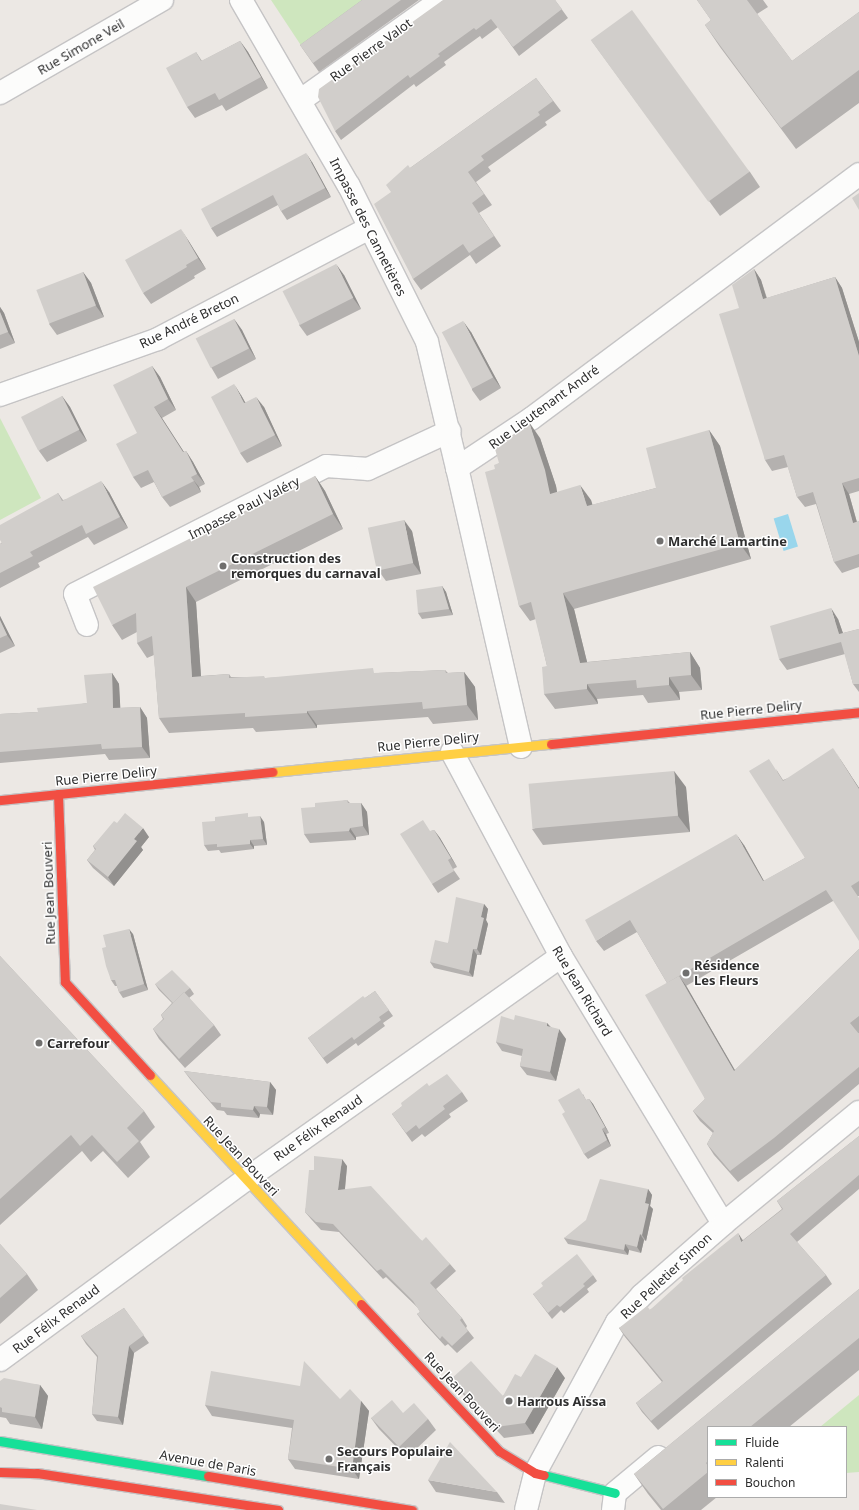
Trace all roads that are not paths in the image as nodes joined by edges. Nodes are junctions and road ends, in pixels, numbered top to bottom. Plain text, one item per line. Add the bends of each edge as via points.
1 (162, 0) edge
2 (241, 0) edge
3 (441, 0) edge
4 (0, 93) edge
5 (301, 100) junction
6 (859, 174) edge
7 (369, 228) junction
8 (0, 395) edge
9 (450, 431) junction
10 (458, 468) junction
11 (87, 625) dead end
12 (859, 712) edge
13 (521, 747) junction
14 (452, 752) junction
15 (58, 794) junction
16 (0, 800) edge
17 (561, 956) junction
18 (859, 1112) edge
19 (245, 1180) junction
20 (723, 1224) junction
21 (0, 1360) edge
22 (0, 1441) edge
23 (676, 1442) edge
24 (0, 1472) edge
25 (535, 1473) junction
26 (614, 1501) edge
27 (278, 1510) edge
28 (412, 1510) edge
29 (526, 1510) edge

1 - 4 street, Rue Simone Veil
2 - 5 street, Impasse des Cannetières
3 - 5 street, Rue Pierre Valot
5 - 7 street, Impasse des Cannetières
6 - 10 street, Rue Lieutenant André via 532,418
7 - 8 street, Rue André Breton via 158,338
7 - 9 street, Impasse des Cannetières via 427,342
9 - 10 street, Impasse des Cannetières
9 - 11 street, Impasse Paul Valéry via 368,469 326,466 75,594
10 - 13 street
12 - 13 street, Rue Pierre Deliry
13 - 14 street, Rue Pierre Deliry
14 - 15 street, Rue Pierre Deliry
14 - 17 street, Rue Jean Richard
15 - 16 street, Rue Pierre Deliry
15 - 19 street, Rue Jean Bouveri via 65,982
17 - 19 street, Rue Félix Renaud
17 - 20 street, Rue Jean Richard
18 - 20 street, Rue Pelletier Simon
19 - 21 street, Rue Félix Renaud
19 - 25 street, Rue Jean Bouveri via 499,1451
20 - 25 street, Rue Pelletier Simon via 642,1295 618,1322
22 - 28 street, Avenue de Paris
23 - 26 street
24 - 27 street via 37,1473
25 - 26 street, Rue Jean Bouveri
25 - 29 street, Rue Pelletier Simon

